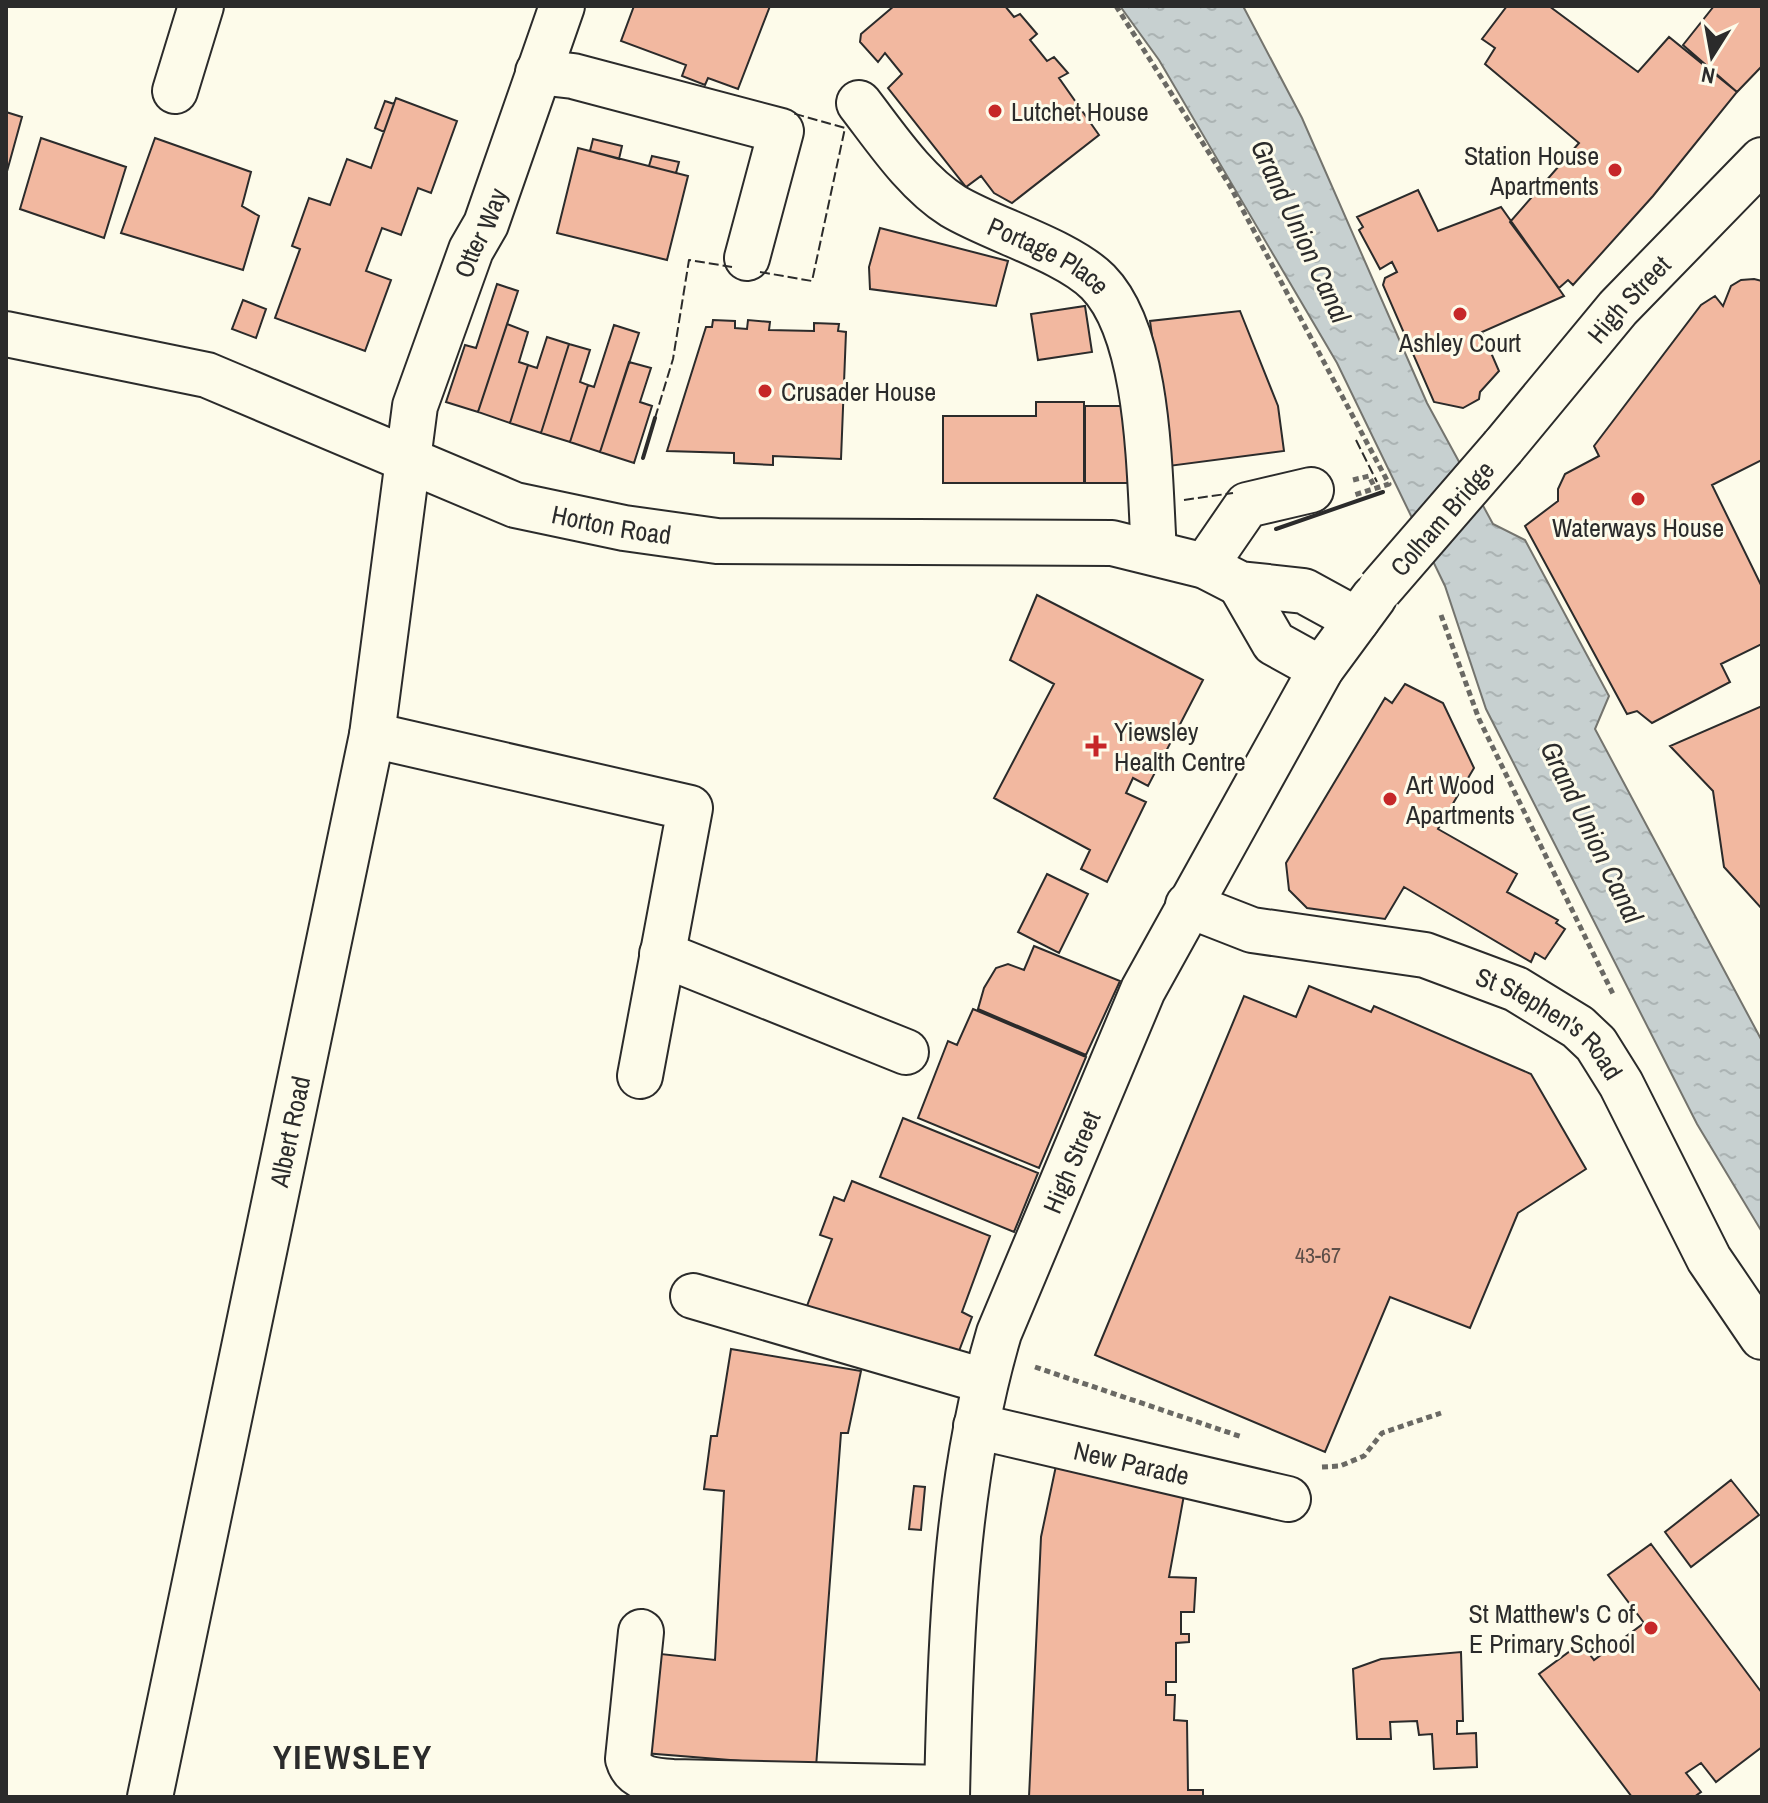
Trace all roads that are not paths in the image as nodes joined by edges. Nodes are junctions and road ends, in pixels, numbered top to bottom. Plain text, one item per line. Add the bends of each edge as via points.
1 (201, 6) edge
2 (562, 6) edge
3 (538, 72) junction
4 (175, 91) dead end
5 (859, 103) dead end
6 (1757, 176) edge
7 (747, 258) dead end
8 (6, 334) edge
9 (1503, 447) joint
10 (406, 461) junction
11 (1311, 490) dead end
12 (1154, 551) junction
13 (1222, 575) junction
14 (1368, 605) junction
15 (1321, 669) junction
16 (372, 735) junction
17 (1188, 905) junction
18 (662, 954) junction
19 (906, 1052) dead end
20 (640, 1076) dead end
21 (693, 1296) dead end
22 (1762, 1337) edge
23 (988, 1367) junction
24 (976, 1426) junction
25 (1288, 1499) dead end
26 (641, 1632) dead end
27 (947, 1793) edge
28 (150, 1797) edge

1 - 4 street
2 - 3 street, Otter Way
3 - 7 street via 573,76 781,131
3 - 10 street, Otter Way via 415,406
5 - 12 street, Portage Place via 899,155 950,204 1040,247 1096,279 1105,290 1128,335 1142,390
6 - 9 street, High Street via 1618,308
8 - 10 street, Horton Road via 207,375
9 - 14 street, Colham Bridge, bridge
10 - 12 street, Horton Road via 515,505 670,536 760,542 1112,543
10 - 16 street, Albert Road
11 - 13 street via 1247,505
12 - 13 street, Horton Road
13 - 14 street, Horton Road
13 - 15 street via 1274,643
14 - 15 street, High Street
15 - 17 street, High Street
16 - 18 street via 690,808
16 - 28 street, Albert Road
17 - 22 street, St Stephen's Road via 1252,930 1425,955 1516,989 1578,1027 1596,1044 1621,1084 1709,1259
17 - 23 street, High Street via 1143,990
18 - 19 street
18 - 20 street
21 - 23 street
23 - 24 street, High Street
24 - 25 street, New Parade
24 - 27 street, High Street via 955,1599
26 - 27 street via 628,1759 641,1776 673,1782

